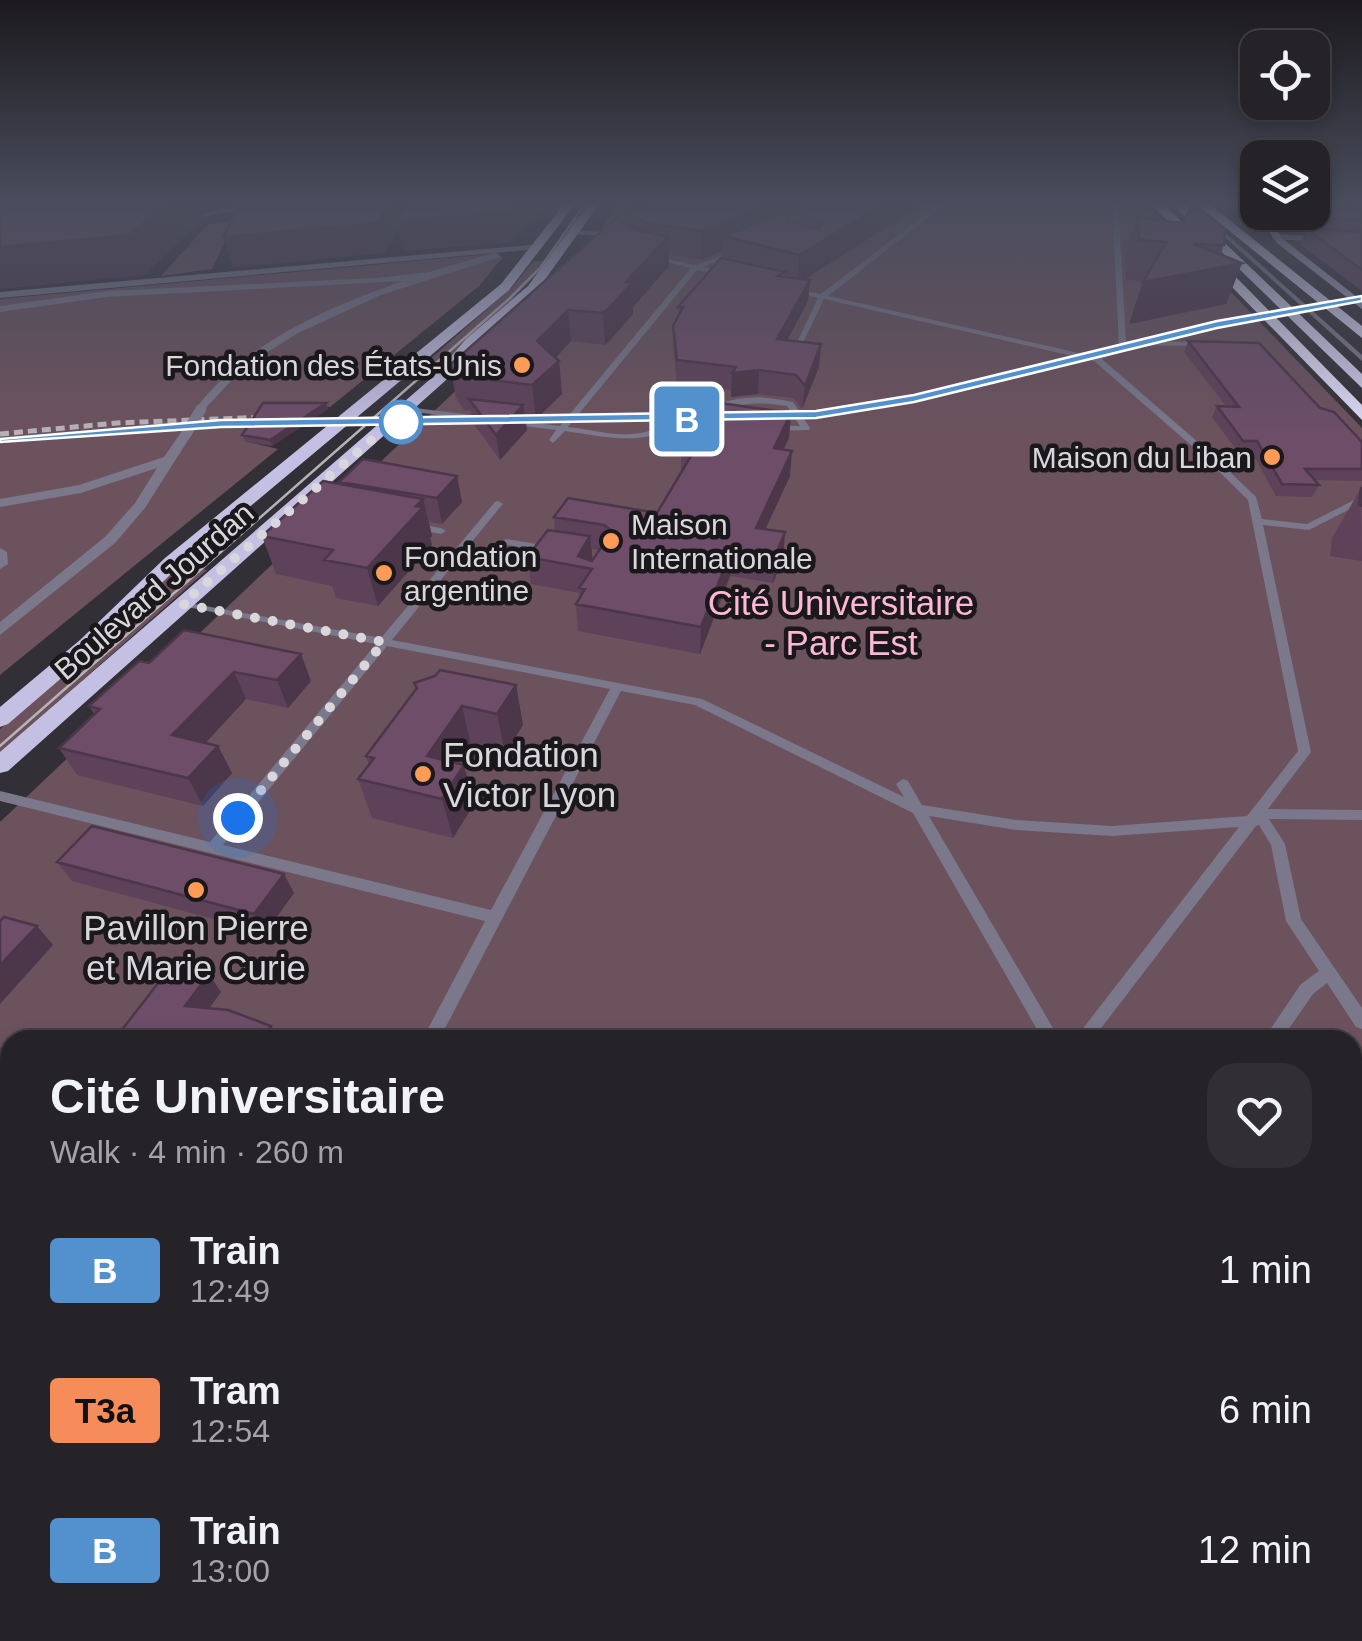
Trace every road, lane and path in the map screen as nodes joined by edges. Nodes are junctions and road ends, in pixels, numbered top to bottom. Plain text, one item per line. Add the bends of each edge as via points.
1 (148, 280) edge
2 (387, 280) edge
3 (419, 280) edge
4 (511, 280) edge
5 (544, 280) edge
6 (686, 280) edge
7 (843, 280) edge
8 (1118, 280) edge
9 (1230, 280) edge
10 (1255, 280) edge
11 (1274, 280) edge
12 (1299, 280) edge
13 (1329, 280) edge
14 (776, 286) edge
15 (0, 295) edge
16 (822, 296) junction
17 (1362, 306) edge
18 (0, 308) edge
19 (1362, 334) edge
20 (1122, 343) junction
21 (1218, 344) edge
22 (795, 350) edge
23 (1096, 358) junction
24 (1362, 360) edge
25 (1362, 382) edge
26 (406, 409) junction
27 (1362, 415) edge
28 (697, 419) junction
29 (715, 421) edge
30 (751, 426) edge
31 (560, 431) junction
32 (553, 440) dead end
33 (168, 460) junction
34 (1360, 497) edge
35 (0, 503) edge
36 (498, 504) dead end
37 (1258, 521) junction
38 (404, 524) edge
39 (442, 531) dead end
40 (506, 542) dead end
41 (555, 550) edge
42 (0, 552) edge
43 (0, 564) edge
44 (182, 604) junction
45 (0, 630) edge
46 (384, 642) junction
47 (616, 686) junction
48 (0, 720) edge
49 (0, 765) edge
50 (903, 784) dead end
51 (0, 796) edge
52 (917, 809) junction
53 (1362, 815) edge
54 (1256, 818) junction
55 (213, 848) junction
56 (495, 918) junction
57 (1328, 973) junction
58 (1362, 1022) edge
59 (435, 1030) edge
60 (1046, 1030) edge
61 (1090, 1030) edge
62 (1277, 1030) edge

1 - 15 street
2 - 18 street via 86,296
3 - 33 street, bridge via 258,353 220,381
4 - 48 main road, Boulevard Jourdan via 172,562
5 - 26 main road, Boulevard Jourdan
6 - 31 lane
7 - 16 lane
8 - 20 lane
9 - 27 highway
10 - 25 highway
11 - 24 lane
12 - 19 highway
13 - 17 main road
14 - 16 lane
16 - 22 lane
16 - 23 lane
20 - 21 lane
20 - 23 lane via 1120,350
23 - 37 lane via 1246,490
26 - 31 lane
26 - 44 main road, Boulevard Jourdan via 306,508
28 - 29 lane
28 - 30 lane via 730,399 767,399 794,406 806,428
28 - 31 lane via 666,432 600,439
31 - 32 lane
33 - 35 street via 81,490
33 - 45 street via 110,540
34 - 37 lane via 1309,527
36 - 46 lane
37 - 54 lane via 1307,744
38 - 39 lane
40 - 41 lane
42 - 43 street
44 - 46 lane
44 - 49 main road, Boulevard Jourdan
46 - 47 lane
46 - 55 lane
47 - 52 lane via 698,702
47 - 56 lane
50 - 52 lane
51 - 55 lane
52 - 54 lane via 1096,830 1160,831
52 - 60 lane
53 - 54 lane
54 - 57 lane via 1278,844 1294,921
54 - 61 lane
55 - 56 lane
56 - 59 lane
57 - 58 lane
57 - 62 lane

